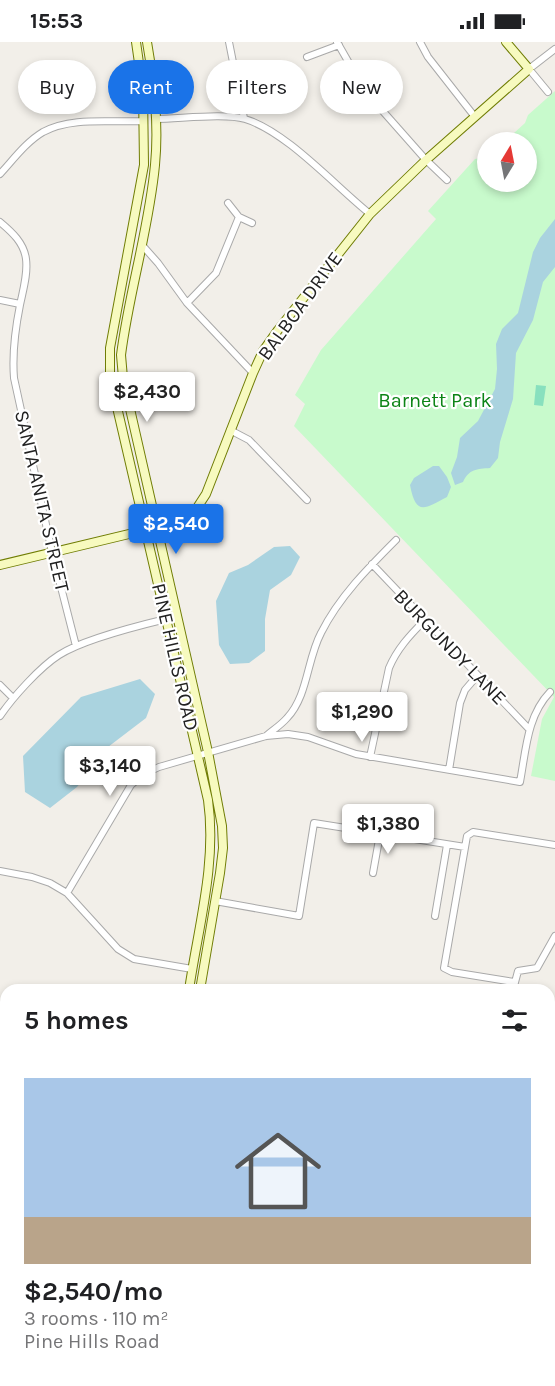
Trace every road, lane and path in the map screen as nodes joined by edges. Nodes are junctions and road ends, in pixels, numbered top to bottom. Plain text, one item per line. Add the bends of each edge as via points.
1 (136, 42) edge
2 (147, 42) edge
3 (229, 42) edge
4 (420, 42) edge
5 (506, 42) edge
6 (338, 44) edge
7 (555, 49) edge
8 (307, 57) dead end
9 (529, 69) junction
10 (548, 92) dead end
11 (475, 117) junction
12 (244, 118) junction
13 (156, 119) junction
14 (144, 121) junction
15 (426, 160) junction
16 (0, 174) edge
17 (447, 180) dead end
18 (228, 203) dead end
19 (370, 214) junction
20 (239, 217) junction
21 (0, 222) edge
22 (252, 223) dead end
23 (141, 245) junction
24 (0, 300) edge
25 (187, 303) junction
26 (20, 304) junction
27 (253, 373) junction
28 (230, 430) junction
29 (307, 500) dead end
30 (157, 527) junction
31 (146, 530) junction
32 (396, 540) dead end
33 (52, 552) junction
34 (372, 564) junction
35 (0, 565) edge
36 (166, 619) junction
37 (424, 621) junction
38 (76, 646) junction
39 (477, 676) junction
40 (0, 685) edge
41 (550, 692) dead end
42 (13, 698) junction
43 (0, 716) edge
44 (529, 729) junction
45 (266, 736) junction
46 (208, 752) junction
47 (197, 755) junction
48 (370, 757) junction
49 (449, 770) junction
50 (380, 834) junction
51 (447, 845) junction
52 (555, 846) edge
53 (465, 847) junction
54 (0, 871) edge
55 (373, 873) dead end
56 (66, 893) junction
57 (215, 900) junction
58 (435, 916) dead end
59 (555, 936) edge
60 (192, 969) junction
61 (514, 982) joint
62 (190, 984) edge
63 (195, 984) edge
64 (201, 984) edge

1 - 14 main road, PINE HILLS ROAD
2 - 13 main road, PINE HILLS ROAD
3 - 12 street
4 - 11 street
5 - 9 main road
6 - 8 street
6 - 15 street via 364,91
7 - 9 street, BALBOA DRIVE
9 - 10 street
9 - 11 main road, BALBOA DRIVE
11 - 15 main road, BALBOA DRIVE
12 - 13 street
12 - 19 street via 286,141
13 - 23 main road, PINE HILLS ROAD via 155,166
14 - 16 street via 63,124 31,141
14 - 31 main road, PINE HILLS ROAD via 144,165 110,348 110,377
15 - 17 street
15 - 19 main road, BALBOA DRIVE
18 - 20 street
19 - 27 main road, BALBOA DRIVE via 278,330
20 - 22 street
20 - 25 street via 216,273
21 - 26 street, SANTA ANITA STREET via 21,243 26,259
23 - 25 street
23 - 30 main road, PINE HILLS ROAD via 121,355
24 - 26 street
25 - 27 street
26 - 33 street, SANTA ANITA STREET via 13,348 14,378
27 - 28 main road, BALBOA DRIVE
28 - 29 street via 249,440
28 - 30 main road, BALBOA DRIVE via 206,494 195,511 179,522
30 - 31 main road, BALBOA DRIVE
30 - 46 main road, PINE HILLS ROAD
31 - 33 main road, BALBOA DRIVE
31 - 36 main road, PINE HILLS ROAD
32 - 34 street
33 - 35 main road, BALBOA DRIVE
33 - 38 street, SANTA ANITA STREET
34 - 37 street, BURGUNDY LANE
34 - 45 street via 346,593 320,634 298,702
36 - 38 street
36 - 47 main road, PINE HILLS ROAD
37 - 39 street, BURGUNDY LANE
37 - 48 street via 404,642 389,668
38 - 42 street via 58,656
39 - 44 street, BURGUNDY LANE
39 - 49 street via 460,703
40 - 42 street
41 - 44 street via 535,712
42 - 43 street
44 - 49 street via 520,782
45 - 46 street
45 - 48 street via 308,737
46 - 47 street
46 - 57 main road, PINE HILLS ROAD via 222,826 223,848
47 - 56 street via 159,767 131,785
47 - 60 main road, PINE HILLS ROAD via 208,800 211,847
48 - 49 street
50 - 51 street
50 - 55 street
50 - 57 street via 314,823 299,916
51 - 53 street
51 - 58 street
52 - 53 street via 473,832 467,836
53 - 61 street via 444,968
54 - 56 street via 51,883
56 - 60 street via 129,956
57 - 64 main road, PINE HILLS ROAD
59 - 61 street via 537,968 518,971
60 - 62 main road, PINE HILLS ROAD
60 - 63 main road

